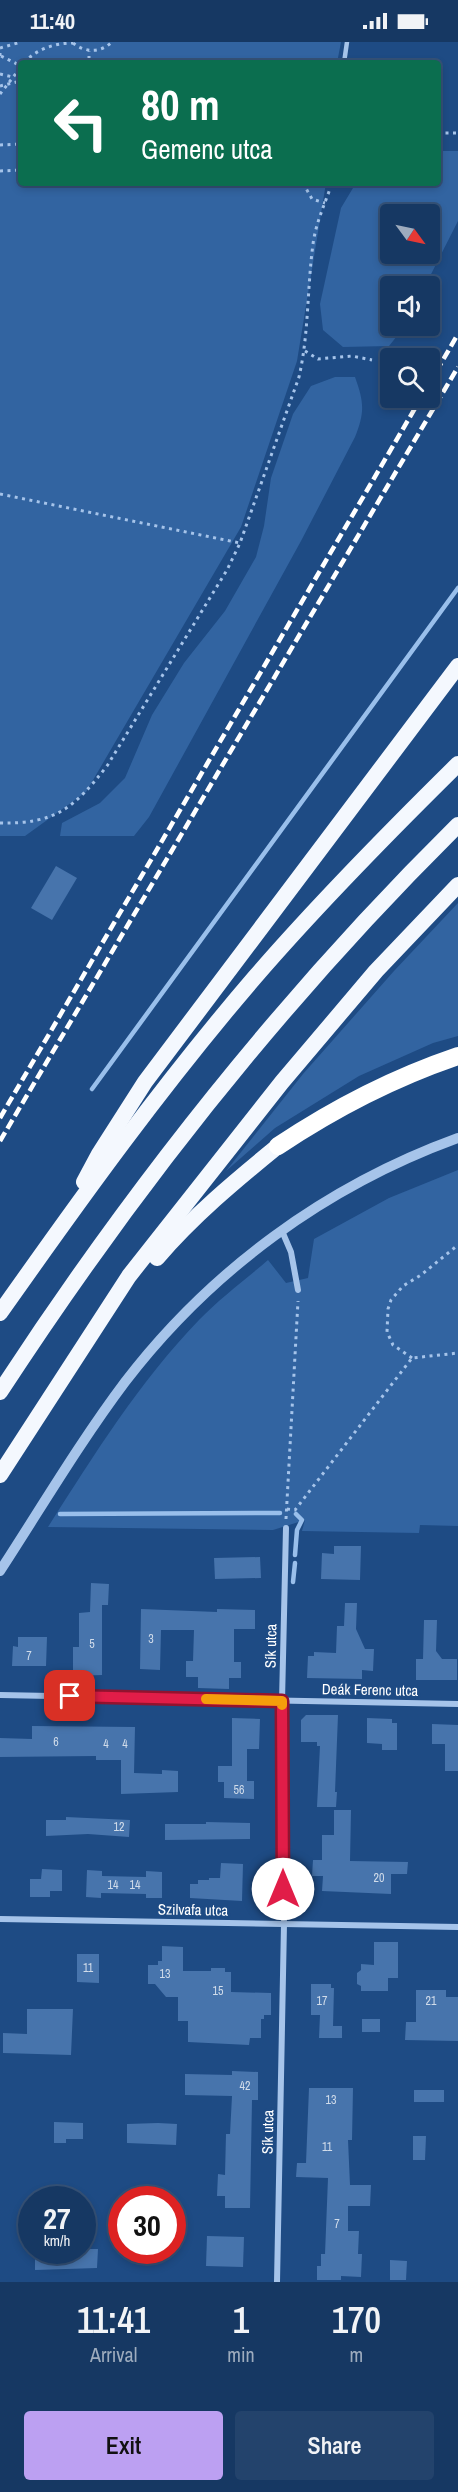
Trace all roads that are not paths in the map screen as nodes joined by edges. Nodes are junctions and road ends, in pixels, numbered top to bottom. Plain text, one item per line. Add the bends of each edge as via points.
1 (347, 42) edge
2 (344, 60) edge
3 (458, 666) edge
4 (458, 764) edge
5 (458, 825) edge
6 (458, 885) edge
7 (458, 1056) edge
8 (458, 1138) edge
9 (278, 1146) joint
10 (62, 1225) junction
11 (281, 1230) junction
12 (298, 1290) road end
13 (0, 1313) edge
14 (81, 1348) junction
15 (0, 1392) edge
16 (0, 1475) edge
17 (286, 1528) road end
18 (0, 1571) edge
19 (0, 1695) edge
20 (282, 1701) junction
21 (458, 1704) edge
22 (0, 1919) edge
23 (284, 1924) junction
24 (458, 1927) edge
25 (277, 2282) edge

1 - 2 lane
3 - 10 highway via 146,1082 99,1154
4 - 10 highway via 380,841 255,977
5 - 15 highway via 306,986 199,1116 109,1232
6 - 14 highway via 376,971 282,1082 129,1276
7 - 9 highway via 358,1098
8 - 11 street via 352,1185
9 - 14 highway via 177,1234
10 - 13 highway
11 - 12 street via 291,1252
11 - 18 street via 195,1304 140,1364
14 - 16 highway
17 - 20 street, Sík utca
19 - 20 street, Deák Ferenc utca
20 - 21 street, Deák Ferenc utca
20 - 23 street, Sík utca
22 - 23 street, Szilvafa utca
23 - 24 street, Szilvafa utca
23 - 25 street, Sík utca

